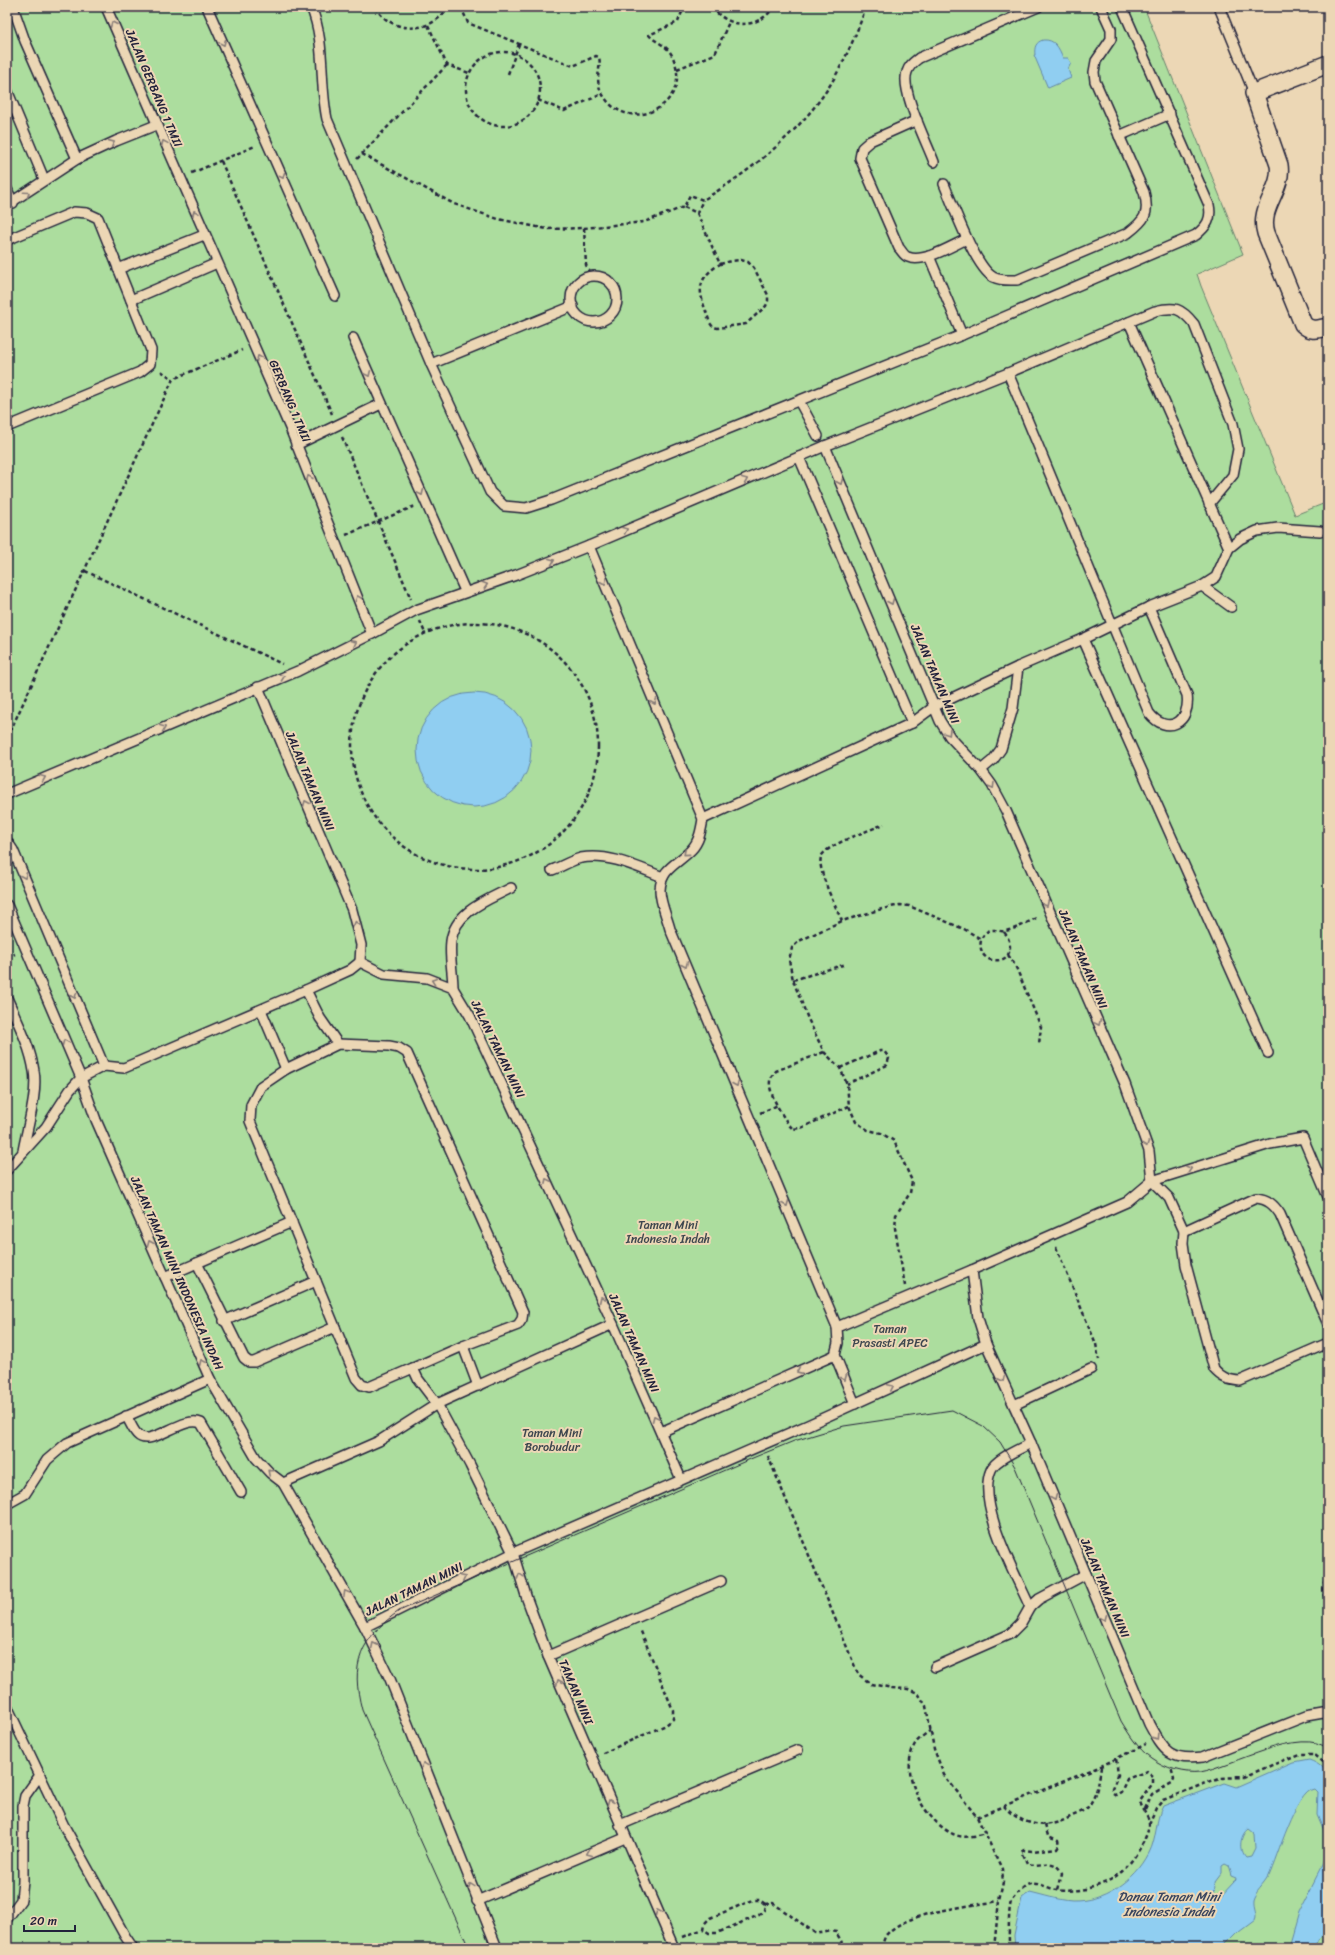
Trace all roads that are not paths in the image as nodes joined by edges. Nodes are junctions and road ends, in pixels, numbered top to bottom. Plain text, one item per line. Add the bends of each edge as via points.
1 (13, 7) edge
2 (106, 7) edge
3 (207, 7) edge
4 (311, 7) edge
5 (1038, 7) edge
6 (1101, 7) edge
7 (1122, 7) edge
8 (1219, 7) edge
9 (1328, 64) edge
10 (7, 90) edge
11 (1254, 93) junction
12 (1170, 114) junction
13 (917, 120) junction
14 (156, 125) junction
15 (1119, 136) junction
16 (77, 159) junction
17 (934, 162) dead end
18 (44, 179) junction
19 (180, 179) joint
20 (944, 184) dead end
21 (7, 189) edge
22 (10, 204) edge
23 (204, 235) junction
24 (967, 238) junction
25 (7, 240) edge
26 (928, 256) junction
27 (217, 263) junction
28 (118, 268) junction
29 (335, 296) dead end
30 (131, 300) junction
31 (573, 306) junction
32 (1129, 322) junction
33 (1328, 327) edge
34 (962, 335) junction
35 (353, 338) dead end
36 (431, 364) junction
37 (1008, 373) junction
38 (799, 401) junction
39 (382, 404) junction
40 (7, 427) edge
41 (818, 436) dead end
42 (296, 445) junction
43 (825, 446) junction
44 (799, 457) junction
45 (1209, 504) junction
46 (1320, 531) dead end
47 (589, 546) junction
48 (1229, 548) junction
49 (1202, 586) junction
50 (465, 591) junction
51 (1231, 606) dead end
52 (1149, 607) junction
53 (1112, 625) junction
54 (372, 634) junction
55 (1083, 639) junction
56 (1018, 667) junction
57 (258, 687) junction
58 (935, 706) junction
59 (912, 723) junction
60 (981, 770) junction
61 (7, 794) edge
62 (703, 819) junction
63 (7, 841) edge
64 (552, 870) dead end
65 (662, 877) junction
66 (511, 888) dead end
67 (7, 905) edge
68 (360, 962) junction
69 (453, 988) junction
70 (306, 990) junction
71 (7, 998) edge
72 (261, 1010) junction
73 (338, 1044) junction
74 (1268, 1053) dead end
75 (104, 1066) junction
76 (286, 1069) junction
77 (81, 1078) junction
78 (23, 1151) junction
79 (7, 1170) edge
80 (1152, 1181) junction
81 (1328, 1197) edge
82 (292, 1222) junction
83 (1184, 1231) junction
84 (197, 1263) junction
85 (972, 1270) junction
86 (165, 1276) junction
87 (316, 1281) junction
88 (224, 1321) junction
89 (614, 1324) junction
90 (1328, 1324) edge
91 (335, 1327) junction
92 (837, 1327) junction
93 (986, 1344) junction
94 (1328, 1344) edge
95 (463, 1346) junction
96 (835, 1355) junction
97 (413, 1368) junction
98 (1092, 1370) road end
99 (210, 1379) junction
100 (478, 1386) junction
101 (437, 1404) junction
102 (855, 1404) junction
103 (1014, 1405) junction
104 (126, 1416) junction
105 (661, 1432) junction
106 (1031, 1444) junction
107 (681, 1479) junction
108 (284, 1483) junction
109 (241, 1492) dead end
110 (7, 1504) edge
111 (513, 1553) junction
112 (1086, 1574) junction
113 (721, 1581) dead end
114 (1030, 1607) junction
115 (365, 1627) junction
116 (548, 1656) junction
117 (935, 1667) dead end
118 (7, 1706) edge
119 (1328, 1715) edge
120 (798, 1750) dead end
121 (40, 1775) junction
122 (620, 1825) junction
123 (625, 1838) junction
124 (477, 1901) junction
125 (7, 1919) edge
126 (673, 1945) edge
127 (133, 1948) edge
128 (497, 1948) edge

1 - 16 lane via 25,41
14 -> 2 lane, JALAN GERBANG 1 TMII
3 -> 29 lane
4 - 36 lane via 316,17 320,38 323,99 327,119
5 - 13 lane via 926,55 911,64 906,72 905,85
6 - 15 lane via 1111,29 1111,39 1096,61 1094,72
7 - 12 lane
8 - 11 lane
9 - 11 street
10 - 18 lane
11 - 33 street via 1280,174 1263,224 1303,324 1313,330
12 - 15 lane
12 - 34 lane via 1209,205 1209,222 1204,229 1196,235
13 - 17 lane
13 - 26 lane via 870,141 862,148 860,158 899,248 906,257 914,259
16 -> 14 lane
19 -> 14 lane, JALAN GERBANG 1 TMII
15 - 24 lane via 1147,204 1146,214 1140,224 1128,233 1017,280 1003,281 984,269
16 - 18 lane
22 -> 18 lane
23 -> 19 lane, GERBANG 1 TMII
20 - 24 lane
21 - 22 lane
23 - 27 lane, GERBANG 1 TMII
23 - 28 lane
24 - 26 lane
25 - 28 lane via 74,212 87,213 98,218
26 - 34 lane
27 - 30 lane
42 -> 27 lane, GERBANG 1 TMII
28 - 30 lane
30 - 40 lane via 151,350 150,364 140,372
31 - 31 lane via 577,313 590,321 606,319 612,314 617,299 612,284 606,279 590,276 583,279 573,290
31 - 36 lane
32 - 37 lane
32 - 45 lane
32 - 45 lane via 1171,307 1184,312 1194,324 1233,424 1238,449 1233,475
34 - 38 lane
35 -> 39 lane
36 - 38 lane via 490,492 504,506 526,508 551,500
37 - 43 lane
37 - 53 lane
38 - 41 lane
39 - 42 lane
39 -> 50 lane
54 -> 42 lane, GERBANG 1 TMII
43 - 44 lane
43 -> 58 lane, JALAN TAMAN MINI
47 -> 44 lane
44 - 59 lane
45 - 48 lane
46 - 48 lane via 1278,528 1257,531
50 -> 47 lane via 516,575
47 -> 62 lane
48 - 49 lane via 1216,577
49 - 51 lane
49 - 52 lane
50 - 54 lane via 416,610
52 - 53 lane
52 - 53 lane via 1187,695 1188,706 1185,716 1177,722 1166,726 1156,722 1149,713
53 - 55 lane
57 -> 54 lane via 298,671
55 - 56 lane
55 - 74 lane
56 - 58 lane
56 - 60 lane via 1013,708 1001,748 993,760
61 -> 57 lane
68 -> 57 lane, JALAN TAMAN MINI via 361,945 352,910
58 - 59 lane
58 -> 60 lane, JALAN TAMAN MINI via 950,737
59 - 62 lane
60 -> 80 lane, JALAN TAMAN MINI via 1006,811 1125,1084 1149,1151
62 -> 65 lane via 701,832 694,846
63 -> 75 lane
64 - 65 lane via 580,858 604,857
65 -> 92 lane via 660,890 670,928
66 - 69 lane via 474,907 459,922 451,941
77 -> 67 lane, JALAN TAMAN MINI INDONESIA INDAH
69 -> 68 lane via 428,978 384,974
68 - 70 lane via 350,970
89 -> 69 lane, JALAN TAMAN MINI via 470,1016
70 - 72 lane
70 - 73 lane via 320,1018
71 - 78 lane via 28,1047 34,1072 34,1091
72 - 75 lane via 124,1068
72 - 76 lane
73 - 76 lane
73 - 95 lane via 389,1046 400,1048 407,1053 523,1312 518,1325
75 - 77 lane
76 - 82 lane via 261,1086 251,1105 250,1121
77 - 78 lane via 46,1127
86 -> 77 lane, JALAN TAMAN MINI INDONESIA INDAH via 96,1120
78 - 79 lane
80 -> 81 lane via 1270,1144 1304,1138
80 - 83 lane via 1169,1198
80 - 85 lane via 1127,1202
82 - 84 lane
82 - 87 lane
83 - 90 lane via 1256,1198 1269,1202 1280,1214
83 - 94 lane via 1182,1243 1186,1265 1214,1369 1220,1376 1240,1381
84 - 86 lane
84 - 88 lane
85 - 92 lane
85 - 93 lane, JALAN TAMAN MINI via 978,1318
99 -> 86 lane, JALAN TAMAN MINI INDONESIA INDAH
87 - 88 lane
87 - 91 lane
88 - 91 lane via 244,1358 249,1362
89 - 100 lane
105 -> 89 lane, JALAN TAMAN MINI
91 - 97 lane via 356,1378 362,1385 369,1388
92 - 96 lane via 838,1343
102 -> 93 lane, JALAN TAMAN MINI
93 -> 103 lane, JALAN TAMAN MINI
95 - 97 lane
95 - 100 lane
96 -> 102 lane
96 -> 105 lane
97 - 101 lane, TAMAN MINI
98 - 103 lane
99 - 104 lane
108 -> 99 lane, JALAN TAMAN MINI INDONESIA INDAH via 256,1458
100 - 101 lane
101 - 108 lane via 379,1441
101 - 111 lane, TAMAN MINI
102 - 107 lane, JALAN TAMAN MINI
103 - 106 lane, JALAN TAMAN MINI
104 - 109 lane via 138,1435 145,1438 190,1421 200,1423
104 - 110 lane via 67,1444 48,1460 25,1494
105 - 107 lane, JALAN TAMAN MINI
106 -> 112 lane, JALAN TAMAN MINI
106 - 114 lane via 1002,1459 991,1469 986,1489 994,1524
107 - 111 lane, JALAN TAMAN MINI
115 -> 108 lane, JALAN TAMAN MINI INDONESIA INDAH
115 -> 111 lane, JALAN TAMAN MINI
116 -> 111 lane, TAMAN MINI
112 - 114 lane via 1039,1599
112 -> 119 lane, JALAN TAMAN MINI via 1148,1724 1169,1754 1186,1759 1203,1757 1306,1716 1324,1713
113 - 116 lane
114 - 117 lane via 1021,1623 1010,1634
124 -> 115 lane, JALAN TAMAN MINI via 390,1679
122 -> 116 lane, TAMAN MINI
118 - 121 lane
120 - 122 lane
121 - 125 lane via 26,1796 23,1806 21,1900
121 - 127 lane via 64,1826
122 - 123 lane, TAMAN MINI
123 -> 124 lane
126 -> 123 lane, TAMAN MINI
124 - 128 lane, JALAN TAMAN MINI

